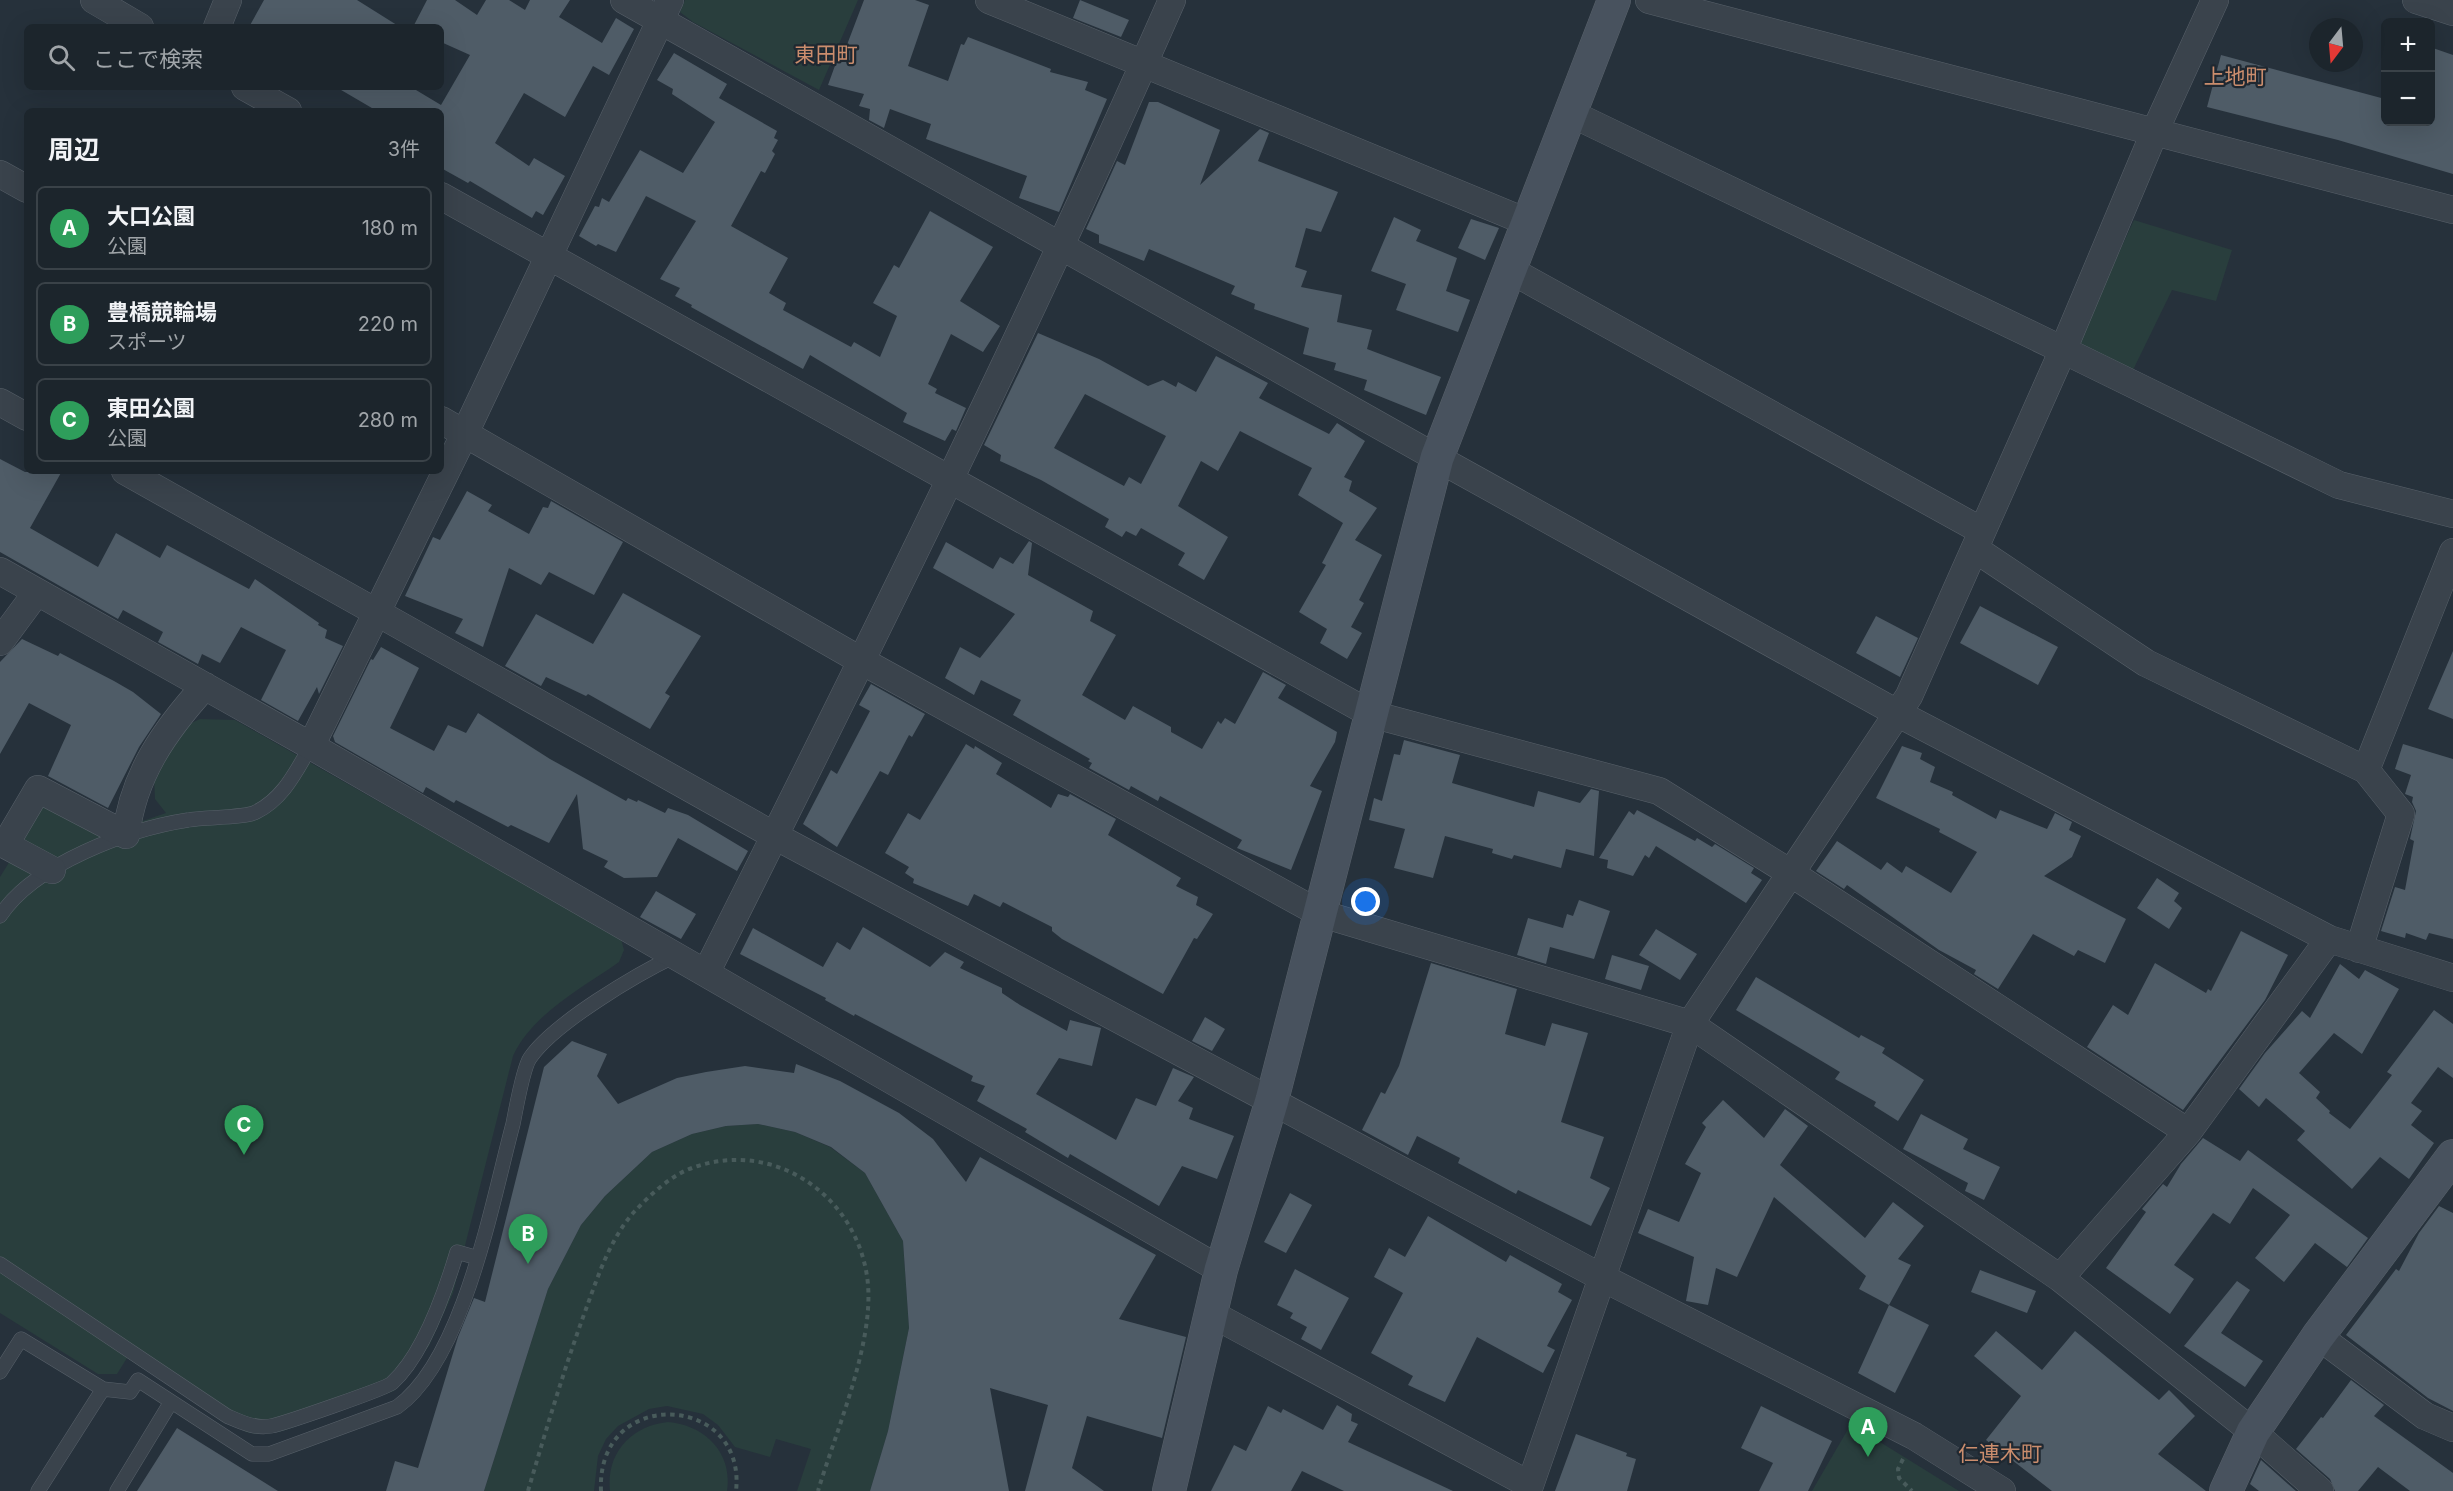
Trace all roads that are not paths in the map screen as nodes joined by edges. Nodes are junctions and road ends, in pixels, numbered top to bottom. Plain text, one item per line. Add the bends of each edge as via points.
1 (94, 0) edge
2 (228, 0) edge
3 (624, 0) edge
4 (989, 0) edge
5 (1172, 0) edge
6 (1614, 0) edge
7 (1649, 0) edge
8 (2215, 0) edge
9 (2416, 0) edge
10 (666, 11) edge
11 (2453, 12) edge
12 (135, 24) edge
13 (218, 24) edge
14 (1143, 66) junction
15 (250, 90) edge
16 (283, 108) edge
17 (1570, 113) junction
18 (2155, 131) junction
19 (0, 174) edge
20 (24, 187) edge
21 (444, 198) edge
22 (2453, 210) edge
23 (1527, 222) junction
24 (1062, 246) junction
25 (550, 256) junction
26 (1510, 270) junction
27 (2063, 350) junction
28 (0, 402) edge
29 (24, 415) edge
30 (444, 422) edge
31 (465, 433) junction
32 (1437, 458) junction
33 (130, 474) edge
34 (950, 480) junction
35 (2453, 514) edge
36 (1978, 540) junction
37 (2453, 552) edge
38 (0, 572) edge
39 (37, 592) junction
40 (377, 611) junction
41 (0, 642) edge
42 (860, 660) junction
43 (205, 686) junction
44 (1897, 713) junction
45 (1371, 714) junction
46 (311, 746) junction
47 (2366, 770) junction
48 (126, 835) junction
49 (775, 836) junction
50 (4, 849) edge
51 (52, 870) junction
52 (1789, 873) junction
53 (1319, 912) junction
54 (0, 915) edge
55 (2329, 939) junction
56 (2359, 949) junction
57 (675, 956) junction
58 (706, 973) junction
59 (2453, 978) edge
60 (1690, 1024) junction
61 (1272, 1100) junction
62 (2188, 1132) junction
63 (2447, 1176) edge
64 (478, 1258) junction
65 (0, 1264) edge
66 (1221, 1270) junction
67 (1603, 1278) junction
68 (2060, 1278) junction
69 (1210, 1313) junction
70 (2318, 1336) junction
71 (0, 1372) edge
72 (103, 1389) junction
73 (171, 1402) junction
74 (2453, 1428) edge
75 (2253, 1432) junction
76 (1529, 1488) edge
77 (38, 1491) edge
78 (117, 1491) edge
79 (1169, 1491) edge
80 (2002, 1491) edge
81 (2226, 1491) edge
82 (2320, 1491) edge

1 - 12 street
2 - 13 street
3 - 10 street
4 - 14 street
5 - 14 street
6 - 17 street
7 - 18 street
8 - 18 street
9 - 11 street
10 - 24 street
10 - 25 street
14 - 23 street
14 - 24 street
15 - 16 street
17 - 23 street
17 - 27 street
18 - 22 street
18 - 27 street
19 - 20 street
21 - 25 street
23 - 26 street
24 - 32 street
24 - 34 street
25 - 31 street
25 - 34 street
26 - 32 street
26 - 36 street
27 - 35 street via 2339,485
27 - 36 street
28 - 29 street
30 - 31 street
31 - 40 street
31 - 42 street
32 - 44 street
32 - 45 street
33 - 40 street
34 - 42 street
34 - 45 street
36 - 44 street via 1909,696
36 - 47 street via 2146,663
37 - 47 street
38 - 39 street
39 - 41 street
39 - 43 street
40 - 46 street
40 - 49 street
42 - 49 street
42 - 53 street
43 - 46 street
43 - 48 street via 157,744 137,786
44 - 52 street
44 - 55 street
45 - 52 street via 1659,791
45 - 53 street
46 - 48 lane via 286,787 254,814 186,820
46 - 57 street
47 - 56 street via 2401,814
48 - 50 street via 38,789
48 - 51 lane
49 - 58 street
49 - 61 street
50 - 51 street
51 - 54 lane via 31,882
52 - 60 street
52 - 62 street
53 - 60 street
53 - 61 street
55 - 56 street
55 - 62 street
56 - 59 street
57 - 58 street
57 - 64 lane via 640,973 560,1028 530,1058
58 - 66 street
60 - 67 street
60 - 68 street
61 - 66 street
61 - 67 street
62 - 68 street
63 - 70 street
64 - 65 lane via 457,1252 447,1288 423,1341 392,1384 271,1427 243,1424 227,1416
64 - 73 lane via 438,1358 398,1407 269,1454 252,1454
66 - 69 street
67 - 76 street
67 - 80 street via 1914,1436
68 - 75 street
69 - 76 street
69 - 79 street
70 - 74 street via 2425,1416
70 - 75 street
71 - 72 lane via 21,1339
72 - 73 lane via 130,1392 138,1380
72 - 77 lane
73 - 78 lane
75 - 81 street
75 - 82 street

